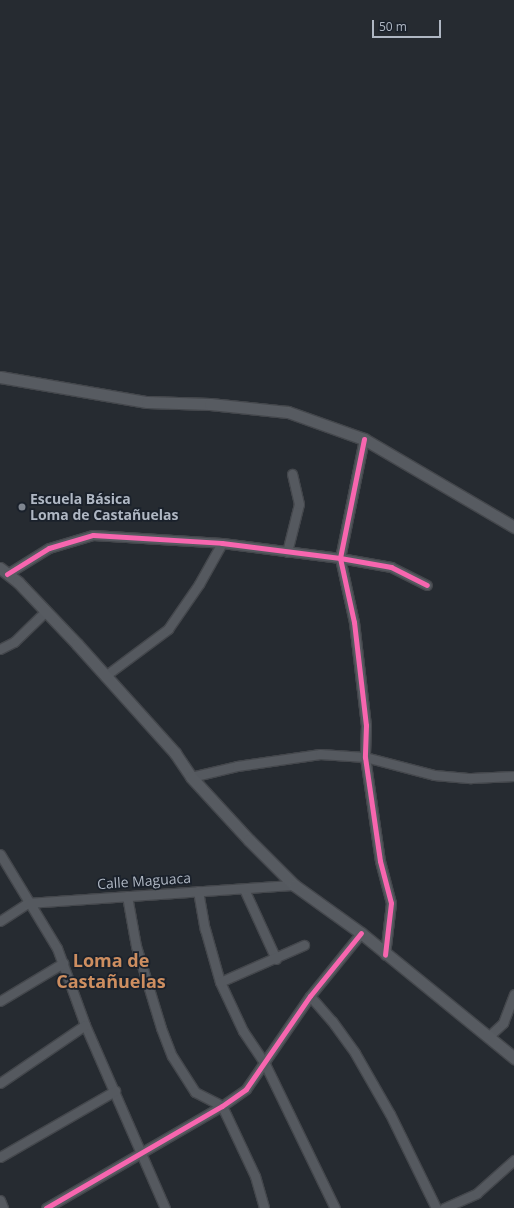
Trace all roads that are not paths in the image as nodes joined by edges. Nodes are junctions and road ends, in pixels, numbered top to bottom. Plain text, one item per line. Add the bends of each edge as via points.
1 (0, 377) edge
2 (364, 439) junction
3 (292, 474) dead end
4 (514, 527) edge
5 (222, 543) junction
6 (287, 552) junction
7 (340, 558) junction
8 (4, 571) edge
9 (426, 585) dead end
10 (45, 612) junction
11 (0, 650) edge
12 (105, 676) junction
13 (365, 757) junction
14 (514, 776) edge
15 (191, 777) junction
16 (0, 854) edge
17 (294, 885) junction
18 (244, 889) junction
19 (198, 891) junction
20 (127, 896) junction
21 (28, 903) junction
22 (0, 921) edge
23 (361, 933) junction
24 (304, 945) dead end
25 (385, 955) junction
26 (276, 959) junction
27 (63, 963) junction
28 (220, 982) junction
29 (514, 994) edge
30 (310, 996) junction
31 (0, 1001) edge
32 (85, 1025) junction
33 (488, 1037) junction
34 (514, 1058) edge
35 (265, 1064) junction
36 (0, 1083) edge
37 (115, 1090) junction
38 (222, 1106) junction
39 (142, 1153) junction
40 (0, 1156) edge
41 (514, 1160) edge
42 (0, 1200) edge
43 (3, 1208) edge
44 (46, 1208) edge
45 (165, 1208) edge
46 (264, 1208) edge
47 (335, 1208) edge
48 (436, 1208) edge
49 (444, 1208) edge

1 - 2 main road via 147,402 210,404 288,412
2 - 4 main road
2 - 7 street
3 - 6 street via 299,504
5 - 6 street
5 - 8 street via 93,535 49,548
5 - 12 street via 199,584 168,629
6 - 7 street
7 - 9 street via 391,568
7 - 13 street via 354,622 366,725
8 - 10 main road
10 - 11 street via 14,642
10 - 12 main road
12 - 15 main road via 175,753
13 - 14 street via 434,775 471,778
13 - 15 street via 320,754 276,759
13 - 25 street via 380,862 391,903
15 - 17 main road
16 - 21 street
17 - 18 street, Calle Maguaca
17 - 23 main road
18 - 19 street, Calle Maguaca
18 - 26 street
19 - 20 street, Calle Maguaca
19 - 28 street via 205,929
20 - 21 street, Calle Maguaca
20 - 38 street via 136,946 160,1028 172,1056 195,1092
21 - 22 street, Calle Maguaca
21 - 27 street via 57,948
23 - 25 main road
23 - 30 street
24 - 26 street
25 - 33 main road
26 - 28 street
27 - 31 street
27 - 32 street
28 - 35 street via 243,1031
29 - 33 street via 503,1023
30 - 35 street
30 - 48 street via 355,1053 390,1114
32 - 36 street
32 - 37 street
33 - 34 main road
35 - 38 street via 246,1089
35 - 47 street
37 - 39 street
37 - 40 street
38 - 39 street
38 - 46 street via 254,1176
39 - 44 street
39 - 45 street
41 - 49 street via 477,1193
42 - 43 street

